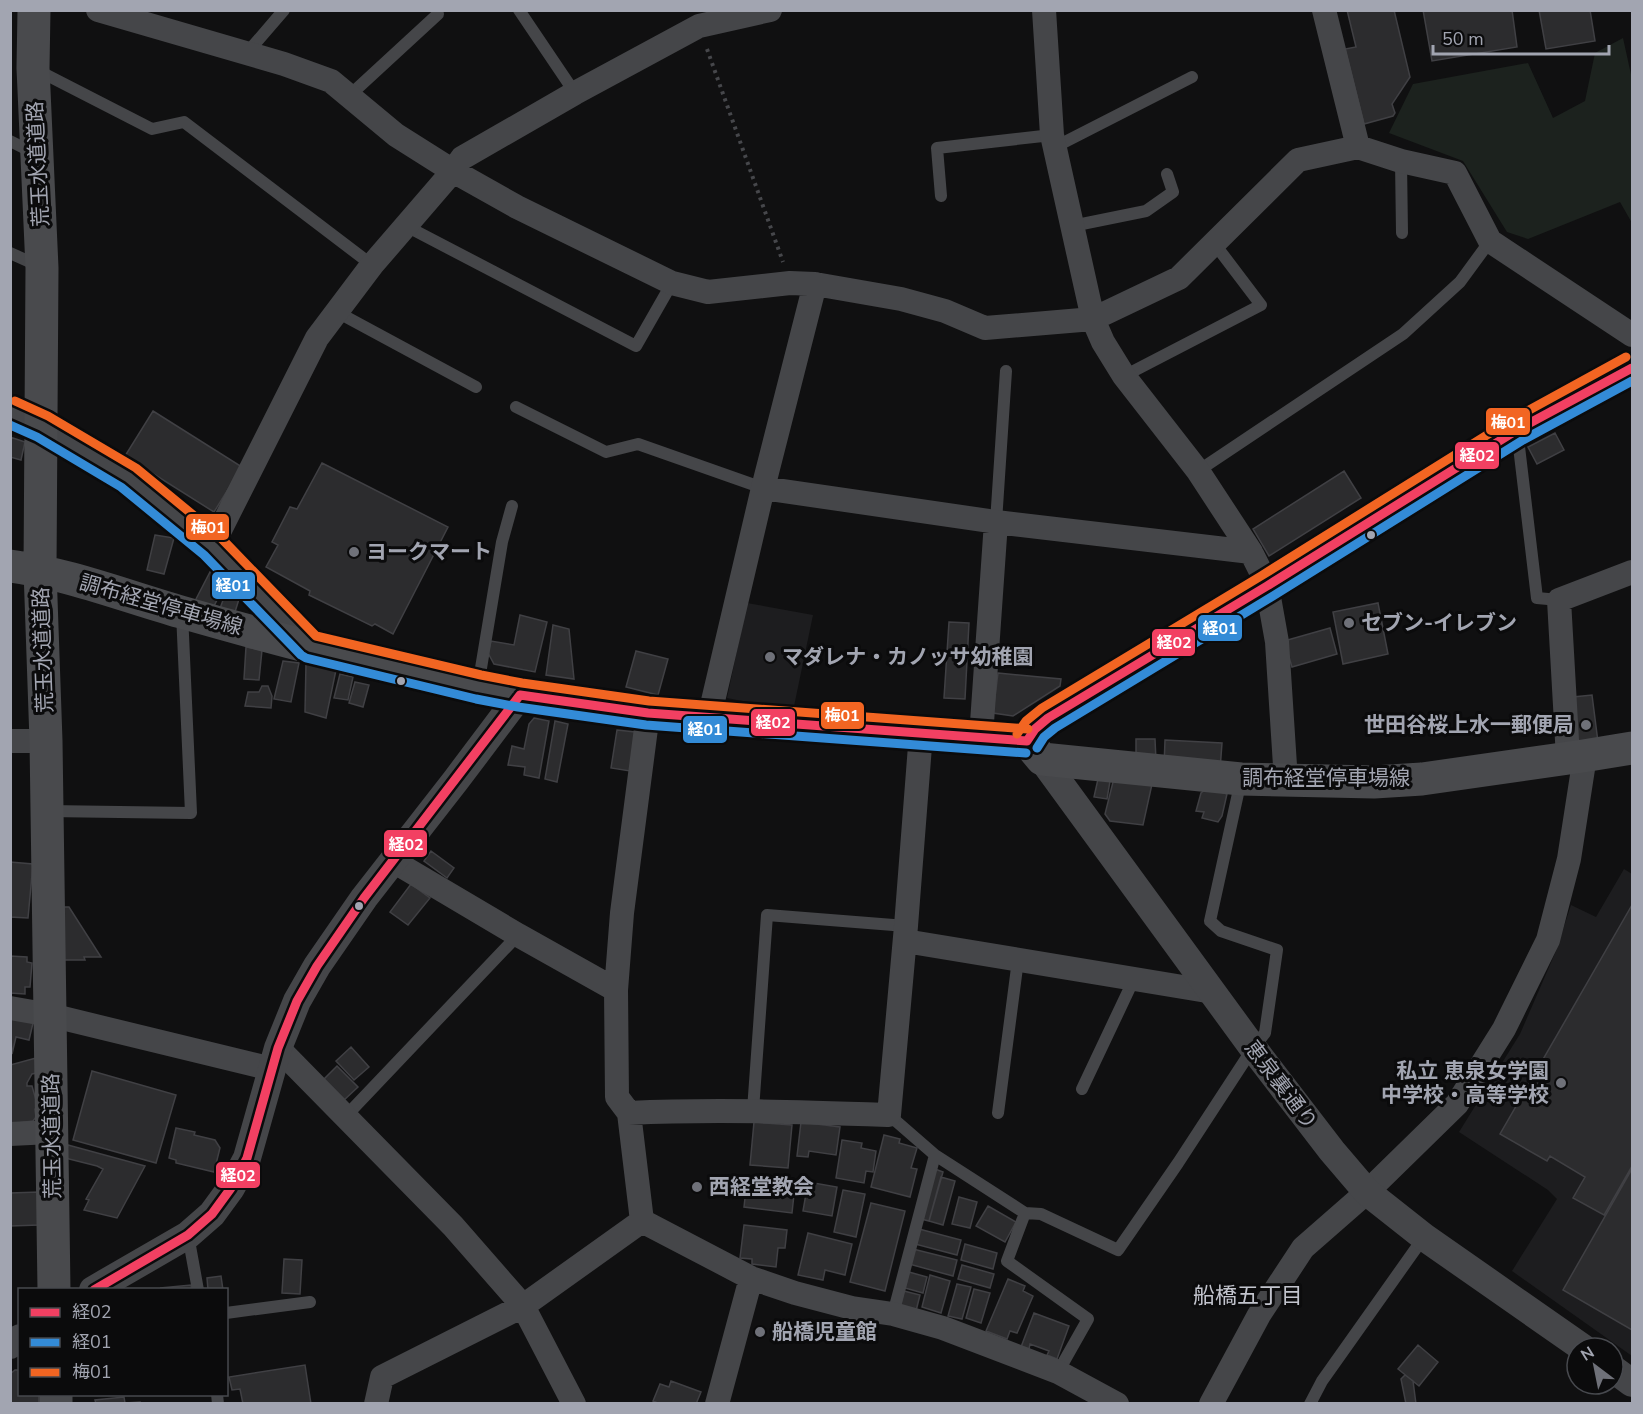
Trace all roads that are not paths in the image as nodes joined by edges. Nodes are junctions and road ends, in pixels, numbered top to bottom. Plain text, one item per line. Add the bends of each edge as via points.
1 (34, 10) edge
2 (284, 10) edge
3 (519, 10) edge
4 (770, 10) edge
5 (1044, 10) edge
6 (1324, 10) edge
7 (99, 11) edge
8 (438, 14) dead end
9 (696, 18) edge
10 (247, 53) junction
11 (33, 68) junction
12 (1192, 77) dead end
13 (575, 93) junction
14 (349, 96) junction
15 (1054, 141) junction
16 (1358, 147) junction
17 (24, 148) edge
18 (1401, 161) junction
19 (453, 171) junction
20 (1167, 174) dead end
21 (942, 196) dead end
22 (405, 226) junction
23 (1072, 226) junction
24 (1402, 233) dead end
25 (1490, 241) junction
26 (1214, 243) junction
27 (10, 253) edge
28 (372, 265) junction
29 (42, 268) junction
30 (672, 283) junction
31 (814, 284) junction
32 (337, 312) junction
33 (1093, 319) junction
34 (1632, 335) edge
35 (1632, 368) edge
36 (1006, 371) dead end
37 (1124, 376) junction
38 (476, 387) dead end
39 (516, 407) dead end
40 (10, 412) edge
41 (42, 426) junction
42 (1517, 430) junction
43 (1198, 471) junction
44 (763, 488) junction
45 (512, 506) dead end
46 (996, 522) junction
47 (212, 546) junction
48 (1251, 552) junction
49 (25, 568) edge
50 (1632, 572) edge
51 (1267, 586) junction
52 (1559, 600) junction
53 (182, 612) junction
54 (310, 647) junction
55 (478, 687) junction
56 (520, 695) junction
57 (648, 713) junction
58 (709, 718) junction
59 (921, 733) junction
60 (981, 737) junction
61 (10, 741) edge
62 (46, 741) junction
63 (1632, 747) edge
64 (1035, 750) junction
65 (1575, 757) junction
66 (1242, 779) junction
67 (1286, 781) junction
68 (47, 811) junction
69 (393, 861) junction
70 (906, 934) junction
71 (518, 935) junction
72 (1018, 960) junction
73 (1134, 979) junction
74 (616, 990) junction
75 (1214, 992) junction
76 (10, 1008) edge
77 (50, 1015) junction
78 (1253, 1048) junction
79 (275, 1058) junction
80 (1082, 1089) dead end
81 (753, 1110) junction
82 (630, 1113) junction
83 (998, 1113) dead end
84 (889, 1115) junction
85 (345, 1117) junction
86 (51, 1132) junction
87 (10, 1134) edge
88 (936, 1155) junction
89 (1367, 1192) junction
90 (1025, 1213) junction
91 (642, 1221) junction
92 (188, 1236) junction
93 (1424, 1237) junction
94 (751, 1278) junction
95 (54, 1288) edge
96 (97, 1288) edge
97 (198, 1288) edge
98 (310, 1302) dead end
99 (524, 1306) junction
100 (228, 1313) edge
101 (893, 1314) junction
102 (1566, 1336) edge
103 (1058, 1372) junction
104 (376, 1404) edge
105 (574, 1404) edge
106 (717, 1404) edge
107 (1117, 1404) edge
108 (1211, 1404) edge
109 (1310, 1404) edge

1 - 11 main road, 荒玉水道道路
2 - 10 lane
3 - 13 lane
4 - 9 street
5 - 15 street
6 - 16 street
7 - 10 street
8 - 14 lane
9 - 13 street
10 - 14 street via 331,81
11 - 17 main road, 荒玉水道道路
11 - 28 lane via 152,129 184,122
12 - 15 lane
13 - 19 street via 462,158
14 - 19 street via 396,135
15 - 21 lane via 937,148
15 - 23 street
16 - 18 street
16 - 26 street via 1298,160
17 - 29 main road, 荒玉水道道路
18 - 24 lane
18 - 25 street via 1455,173
19 - 22 street
19 - 30 street
20 - 23 lane via 1173,192 1146,211
22 - 28 street
22 - 30 lane via 636,346
23 - 33 street
25 - 34 street
25 - 43 lane via 1460,282 1403,334
26 - 33 street via 1179,278
26 - 37 lane via 1261,305
27 - 29 lane
28 - 32 street
29 - 41 main road, 荒玉水道道路
30 - 31 street via 708,292
31 - 33 street via 901,299 945,311 984,328
31 - 44 street
32 - 38 lane
32 - 47 street via 317,338
33 - 37 street
35 - 42 street
36 - 46 lane
37 - 43 street
39 - 44 lane via 606,452 638,444
40 - 41 street
41 - 47 street via 128,477
41 - 49 main road, 荒玉水道道路
42 - 51 street
42 - 52 lane via 1537,598
43 - 48 street
44 - 46 street
44 - 58 street
45 - 55 lane via 502,542
46 - 48 street
46 - 60 street
47 - 54 street
48 - 51 street
49 - 53 main road, 調布経堂停車場線
49 - 62 main road, 荒玉水道道路
50 - 52 street
51 - 64 street via 1048,718 1035,729
51 - 67 street via 1277,642
52 - 65 street
53 - 54 main road, 調布経堂停車場線
53 - 68 lane via 190,813
54 - 55 main road, 調布経堂停車場線
55 - 56 main road, 調布経堂停車場線
56 - 57 main road, 調布経堂停車場線
56 - 69 street
57 - 58 main road, 調布経堂停車場線
57 - 74 street
58 - 59 main road, 調布経堂停車場線
59 - 60 main road, 調布経堂停車場線
59 - 70 street
60 - 64 main road, 調布経堂停車場線
61 - 62 street
62 - 68 main road, 荒玉水道道路
63 - 65 main road, 調布経堂停車場線
64 - 66 main road, 調布経堂停車場線
64 - 75 street, 恵泉裏通り
65 - 67 main road, 調布経堂停車場線 via 1422,779
65 - 89 street via 1583,769 1569,859 1548,940 1504,1029 1457,1104
66 - 67 main road, 調布経堂停車場線
66 - 78 lane via 1210,921 1221,931 1277,950 1265,1034
68 - 77 main road, 荒玉水道道路
69 - 71 street
69 - 79 street via 317,966 297,1001
70 - 72 street
70 - 81 lane via 767,915
70 - 84 street
71 - 74 street
71 - 85 lane
72 - 73 street
72 - 83 lane
73 - 75 street
73 - 80 lane
74 - 82 street via 617,1097
75 - 78 street, 恵泉裏通り
76 - 77 street
77 - 79 street
77 - 86 main road, 荒玉水道道路
78 - 89 street, 恵泉裏通り
78 - 90 lane via 1118,1250 1041,1214
79 - 85 street
79 - 92 street via 247,1158 212,1214
81 - 82 street
81 - 84 street
82 - 91 street
84 - 88 lane
85 - 99 street via 453,1226
86 - 87 street
86 - 95 main road, 荒玉水道道路
88 - 90 lane
88 - 101 lane
89 - 93 street, 恵泉裏通り
89 - 108 street via 1303,1248 1259,1315
90 - 103 lane via 1006,1261 1088,1319
91 - 94 street
91 - 99 street
92 - 96 street
92 - 97 lane
93 - 102 street, 恵泉裏通り
93 - 109 lane via 1322,1381
94 - 101 street via 852,1308
94 - 106 street
98 - 100 lane
99 - 104 street via 382,1377
99 - 105 street
101 - 103 street via 952,1331
103 - 107 street

